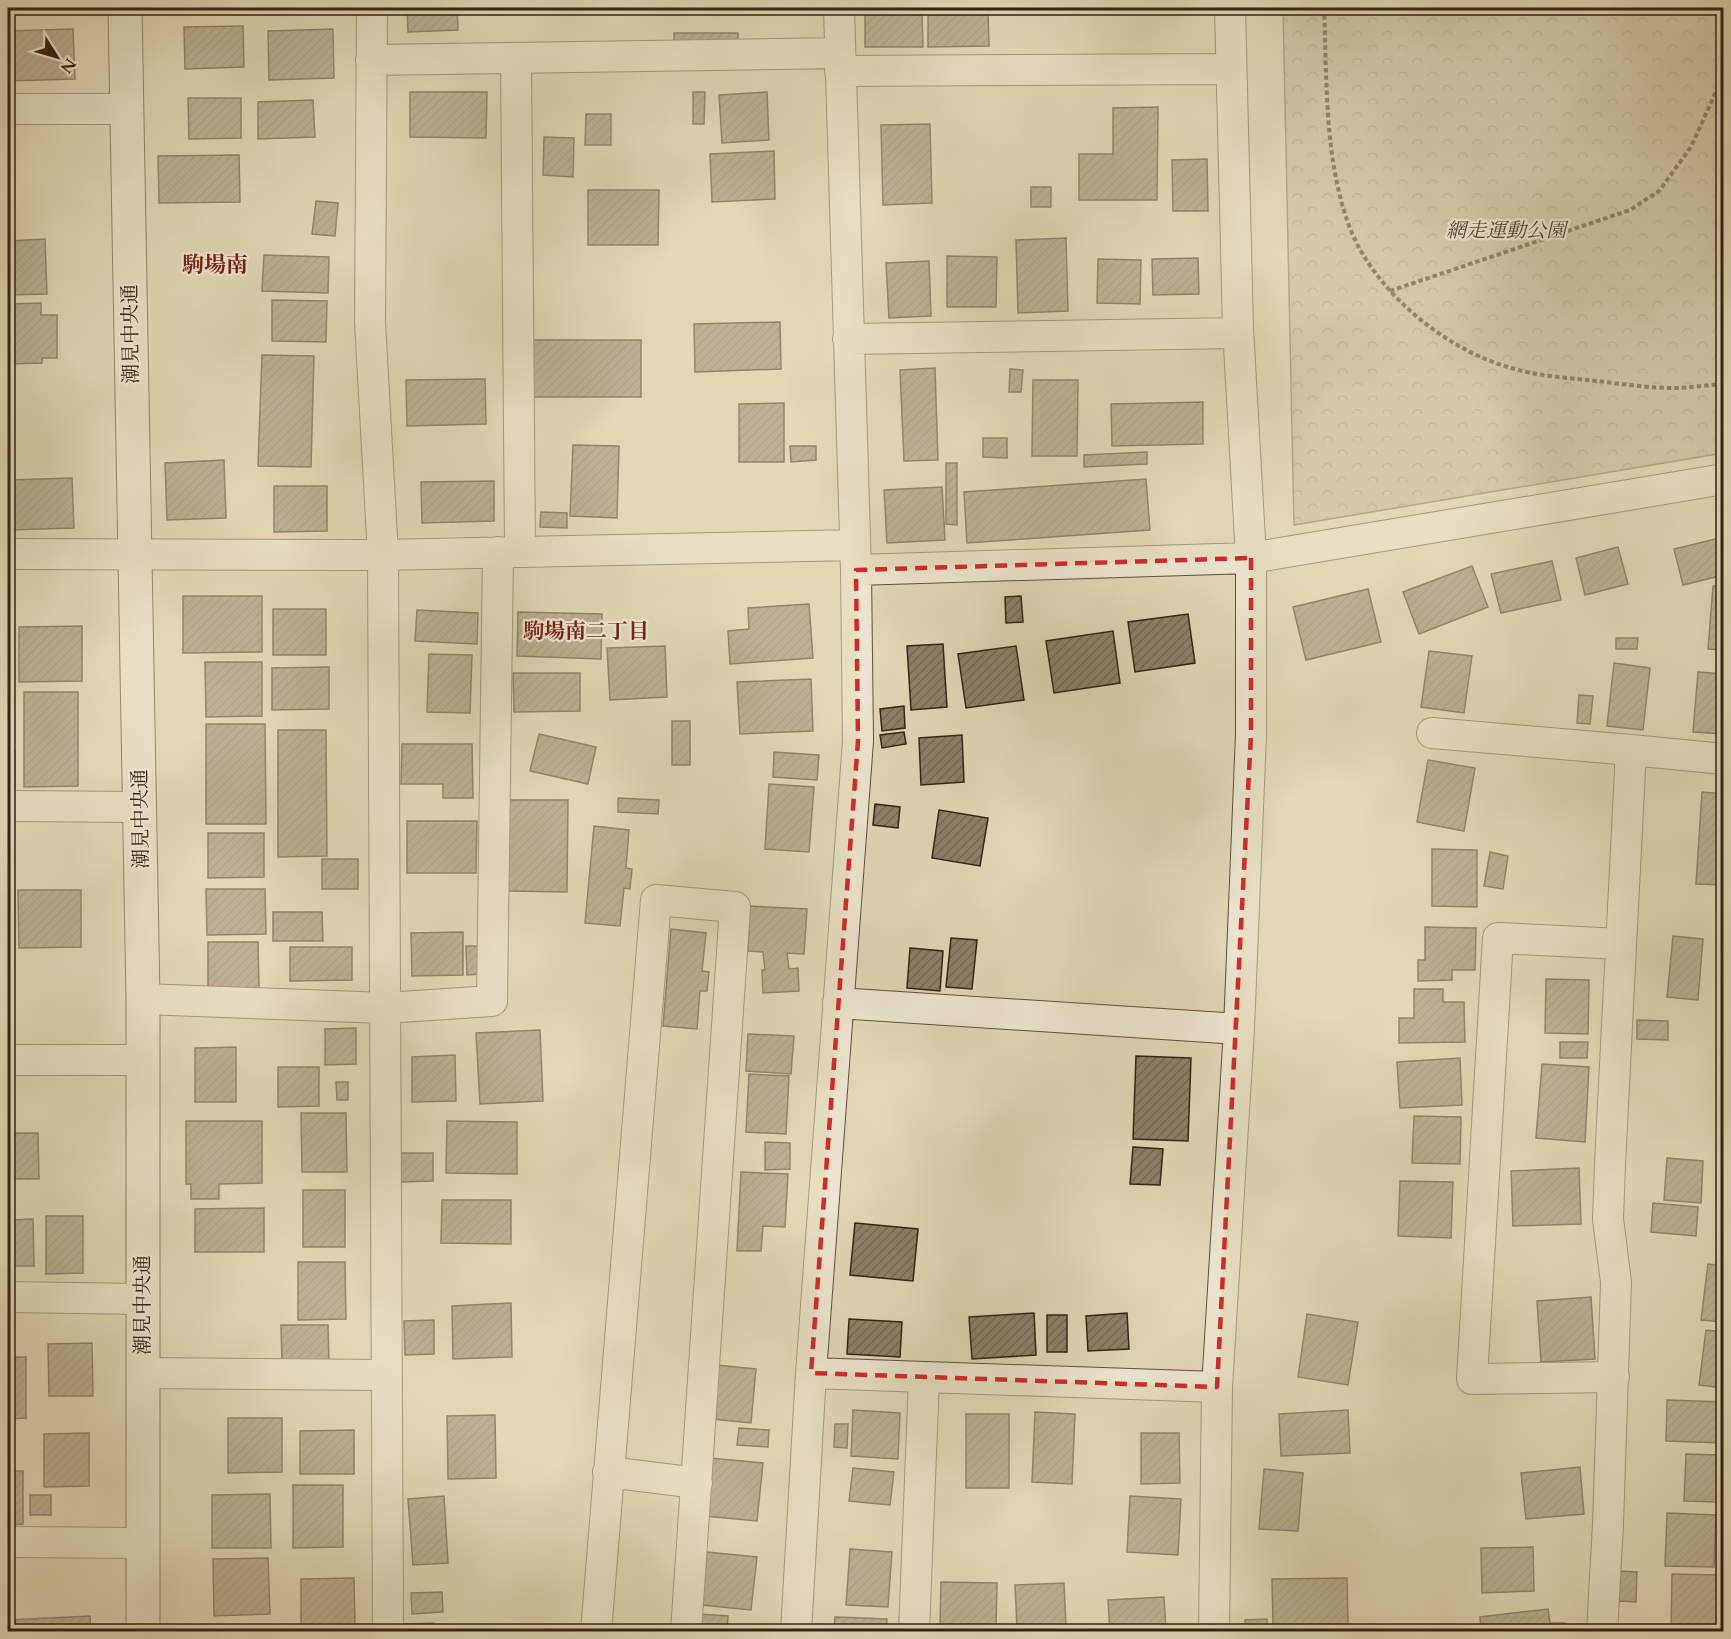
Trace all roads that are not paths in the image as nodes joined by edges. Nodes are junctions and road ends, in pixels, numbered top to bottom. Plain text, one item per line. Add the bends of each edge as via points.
1 (125, 8) edge
2 (372, 8) edge
3 (839, 8) edge
4 (1230, 8) edge
5 (516, 58) junction
6 (371, 60) junction
7 (840, 62) junction
8 (1231, 69) junction
9 (126, 109) junction
10 (8, 110) edge
11 (1238, 333) junction
12 (848, 339) junction
13 (1724, 479) edge
14 (509, 552) junction
15 (135, 554) junction
16 (8, 555) edge
17 (383, 555) junction
18 (855, 557) junction
19 (1251, 558) junction
20 (1432, 733) dead end
21 (1631, 750) junction
22 (1724, 759) edge
23 (8, 807) edge
24 (139, 807) junction
25 (1621, 944) junction
26 (143, 999) junction
27 (838, 1003) junction
28 (385, 1008) junction
29 (1239, 1029) junction
30 (8, 1060) edge
31 (142, 1060) junction
32 (8, 1298) edge
33 (141, 1299) junction
34 (142, 1373) junction
35 (811, 1373) junction
36 (386, 1375) junction
37 (1614, 1377) junction
38 (924, 1378) junction
39 (1217, 1387) junction
40 (608, 1472) junction
41 (697, 1483) junction
42 (8, 1542) edge
43 (143, 1543) junction
44 (143, 1632) edge
45 (388, 1632) edge
46 (596, 1632) edge
47 (686, 1632) edge
48 (796, 1632) edge
49 (914, 1632) edge
50 (1214, 1632) edge
51 (1602, 1632) edge

1 - 9 street, 潮見中央通
2 - 6 street
3 - 7 street
4 - 8 street
5 - 6 street
5 - 7 street
5 - 14 street
6 - 17 street via 370,322
7 - 8 street
7 - 12 street
8 - 11 street
9 - 10 street
9 - 15 street, 潮見中央通
11 - 12 street
11 - 19 street
12 - 18 street
13 - 19 street
14 - 17 street
14 - 18 street
14 - 28 street via 492,1001
15 - 16 street
15 - 17 street
15 - 24 street, 潮見中央通
17 - 28 street
18 - 19 street
18 - 27 street via 858,741
19 - 29 street via 1251,734
20 - 21 street
21 - 22 street
21 - 25 street
23 - 24 street
24 - 26 street, 潮見中央通
25 - 37 street via 1608,1219 1616,1282
25 - 37 street via 1498,938 1472,1379
26 - 28 street
26 - 31 street, 潮見中央通
27 - 29 street
27 - 35 street
28 - 36 street
29 - 39 street
30 - 31 street
31 - 33 street, 潮見中央通
32 - 33 street
33 - 34 street, 潮見中央通
34 - 36 street
34 - 43 street, 潮見中央通
35 - 38 street
35 - 48 street
36 - 45 street
37 - 51 street
38 - 39 street
38 - 49 street
39 - 50 street
40 - 41 street
40 - 41 street via 656,900 735,907
40 - 46 street
41 - 47 street
42 - 43 street
43 - 44 street, 潮見中央通

